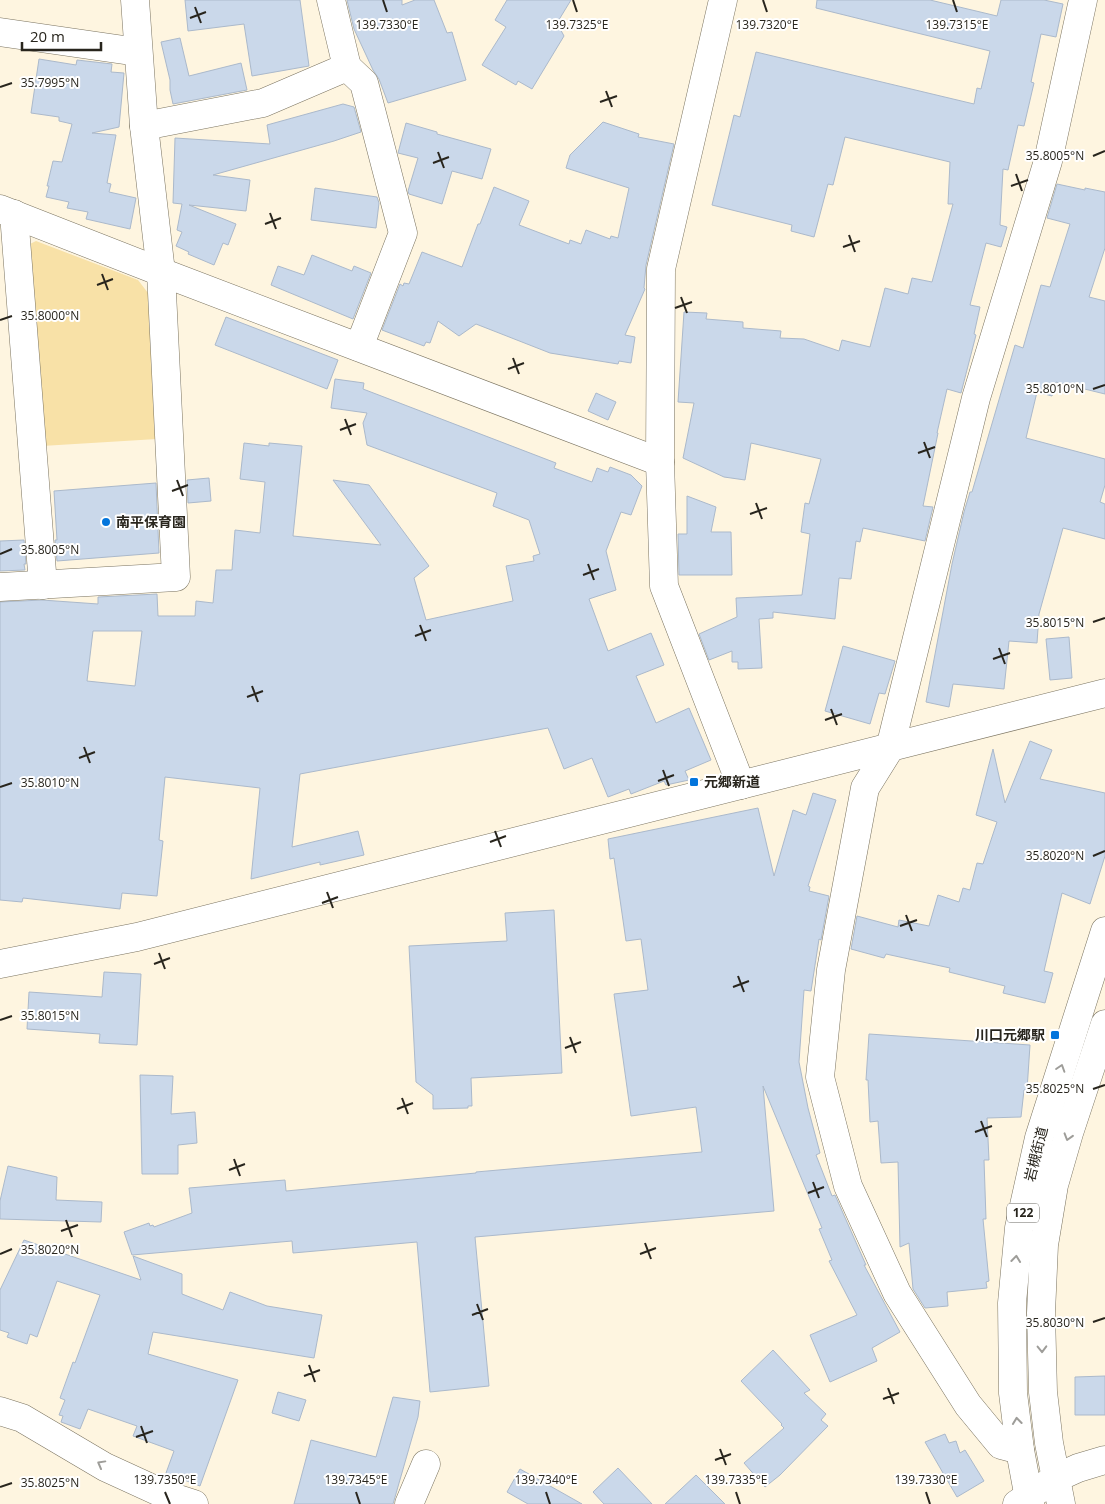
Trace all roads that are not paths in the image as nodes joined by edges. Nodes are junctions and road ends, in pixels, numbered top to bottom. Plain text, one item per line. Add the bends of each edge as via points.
1 (135, 0) edge
2 (331, 0) edge
3 (723, 0) edge
4 (1083, 0) edge
5 (0, 32) edge
6 (138, 52) junction
7 (347, 68) junction
8 (144, 126) junction
9 (7, 211) edge
10 (161, 272) junction
11 (359, 347) junction
12 (660, 462) junction
13 (43, 584) junction
14 (0, 587) edge
15 (1105, 693) edge
16 (890, 748) junction
17 (741, 785) junction
18 (1105, 931) edge
19 (0, 964) edge
20 (1105, 1024) edge
21 (0, 1411) edge
22 (1020, 1450) junction
23 (1105, 1460) edge
24 (426, 1464) dead end
25 (1058, 1491) edge
26 (163, 1499) edge
27 (1025, 1502) edge
28 (194, 1504) edge
29 (409, 1504) edge

1 - 6 main road
2 - 7 main road
3 - 12 main road via 661,269
4 - 16 main road via 1048,161 976,398
5 - 6 main road
6 - 8 main road
7 - 8 main road via 263,103
7 - 11 main road via 364,83 404,233
8 - 10 main road
9 - 10 main road
9 - 13 main road
10 - 11 main road
10 - 13 main road via 176,577
11 - 12 main road
12 - 17 main road via 664,586
13 - 14 main road
15 - 16 main road
16 - 17 main road
16 - 22 main road via 865,788 831,970 820,1077 848,1186 897,1293 968,1405 1000,1445
17 - 19 main road via 137,937
22 -> 18 main road, 岩槻街道 / 122 via 1013,1392 1012,1303 1019,1228 1039,1138
20 -> 25 main road, 岩槻街道 / 122 via 1054,1185 1044,1245 1043,1392
26 -> 21 main road via 22,1418
22 - 27 main road, 岩槻街道 / 122
23 - 25 main road via 1078,1468
24 - 29 main road
25 - 27 main road
26 - 28 main road

